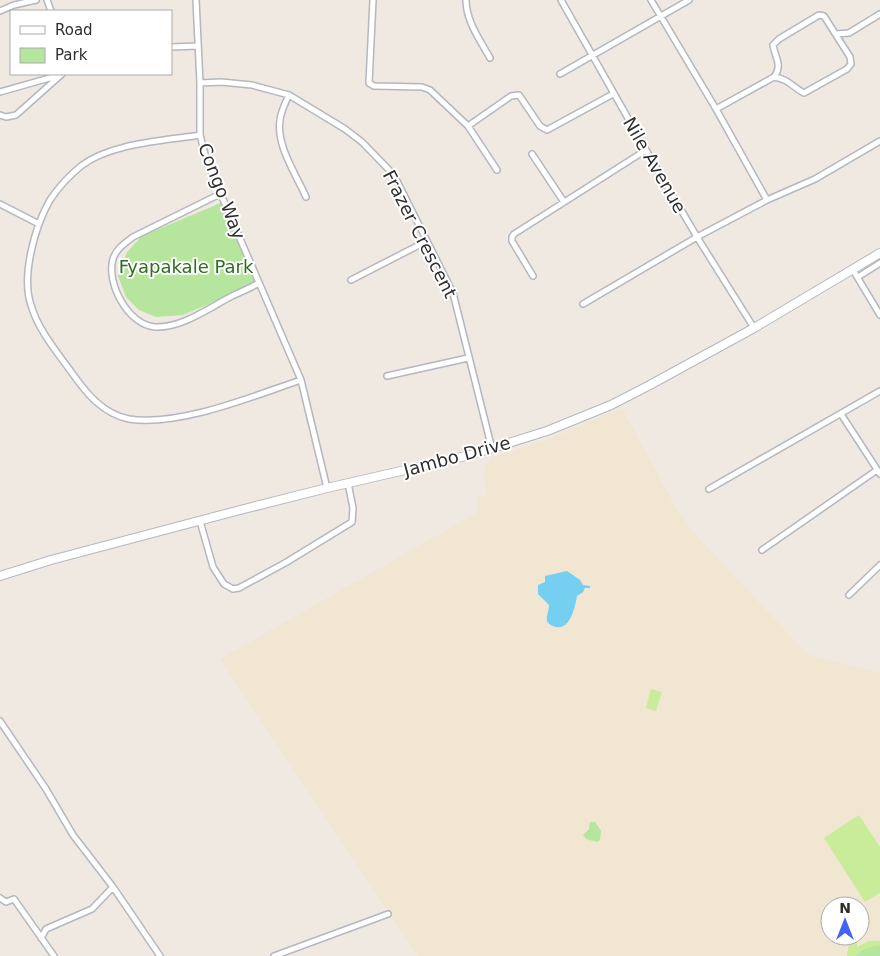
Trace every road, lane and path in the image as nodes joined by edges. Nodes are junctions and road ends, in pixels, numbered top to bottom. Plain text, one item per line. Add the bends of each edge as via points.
1 (36, 0) edge
2 (196, 0) edge
3 (373, 0) edge
4 (466, 0) edge
5 (561, 0) edge
6 (651, 0) edge
7 (689, 0) edge
8 (13, 3) edge
9 (0, 11) edge
10 (880, 14) edge
11 (660, 16) junction
12 (849, 33) junction
13 (836, 34) junction
14 (842, 45) junction
15 (198, 46) junction
16 (172, 48) edge
17 (592, 55) junction
18 (490, 58) dead end
19 (560, 74) dead end
20 (59, 75) edge
21 (61, 75) edge
22 (774, 77) junction
23 (200, 83) junction
24 (0, 92) edge
25 (613, 94) junction
26 (289, 95) junction
27 (716, 109) junction
28 (0, 115) edge
29 (468, 126) junction
30 (200, 135) junction
31 (880, 141) edge
32 (646, 150) junction
33 (532, 154) dead end
34 (497, 170) dead end
35 (220, 194) junction
36 (306, 197) dead end
37 (767, 200) junction
38 (564, 202) junction
39 (0, 204) edge
40 (39, 224) junction
41 (696, 237) junction
42 (427, 241) junction
43 (880, 253) edge
44 (880, 263) edge
45 (853, 270) junction
46 (533, 276) dead end
47 (858, 277) junction
48 (351, 280) dead end
49 (260, 283) junction
50 (584, 304) dead end
51 (880, 315) edge
52 (754, 328) junction
53 (468, 358) junction
54 (387, 376) dead end
55 (302, 380) junction
56 (880, 391) edge
57 (841, 414) junction
58 (492, 449) junction
59 (878, 472) edge
60 (348, 483) junction
61 (327, 488) junction
62 (709, 489) dead end
63 (200, 521) junction
64 (762, 550) dead end
65 (880, 565) edge
66 (0, 576) edge
67 (848, 595) dead end
68 (0, 721) edge
69 (113, 887) junction
70 (0, 898) edge
71 (388, 914) dead end
72 (41, 938) junction
73 (54, 956) edge
74 (160, 956) edge
75 (274, 956) edge

1 - 8 street
2 - 15 street, Congo Way
3 - 29 street via 368,83 426,88
4 - 18 street via 470,21
5 - 17 street, Nile Avenue
6 - 11 street
7 - 11 street
8 - 9 street
10 - 12 street
11 - 17 street
11 - 27 street
12 - 13 street
12 - 14 street
13 - 14 street
13 - 22 street via 824,16 819,15 778,39 773,45 779,64
14 - 22 street via 850,57 848,69 812,90 804,93
15 - 16 street
15 - 23 street, Congo Way
17 - 19 street
17 - 25 street, Nile Avenue
20 - 24 street
21 - 28 street via 16,115
22 - 27 street
23 - 26 street, Frazer Crescent via 252,85
23 - 30 street, Congo Way
25 - 29 street via 547,130 540,126 519,95 511,96
25 - 32 street, Nile Avenue
26 - 36 street via 282,109 280,135
26 - 42 street, Frazer Crescent via 345,129 388,167
27 - 37 street
29 - 34 street
30 - 35 street, Congo Way
30 - 40 street via 114,150 95,157 79,167 64,183 50,200
31 - 37 street via 814,179
32 - 38 street
32 - 41 street, Nile Avenue
33 - 38 street
35 - 49 street, Congo Way
35 - 49 street via 123,244 112,260 116,292 129,313 154,327 172,325 195,316
37 - 41 street
38 - 46 street via 512,237
39 - 40 street
40 - 55 street via 27,284 36,320 86,393 113,414 128,419 171,418 217,408
41 - 50 street
41 - 52 street, Nile Avenue
42 - 48 street
42 - 53 street, Frazer Crescent via 453,293
43 - 45 main road, Jambo Drive
44 - 47 street
45 - 47 street
45 - 52 main road, Jambo Drive
47 - 51 street
49 - 55 street, Congo Way
52 - 58 main road, Jambo Drive via 611,405
53 - 54 street
53 - 58 street, Frazer Crescent
55 - 61 street, Congo Way
56 - 57 street
57 - 59 street
57 - 62 street
58 - 60 main road, Jambo Drive
59 - 64 street
60 - 61 main road, Jambo Drive
60 - 63 street via 352,522 239,588 229,587 218,578 208,557
61 - 63 main road, Jambo Drive
63 - 66 main road, Jambo Drive
65 - 67 street
68 - 69 street via 73,835
69 - 72 street via 92,909 46,929
69 - 74 street
70 - 72 street via 6,902 14,899
71 - 75 street
72 - 73 street

